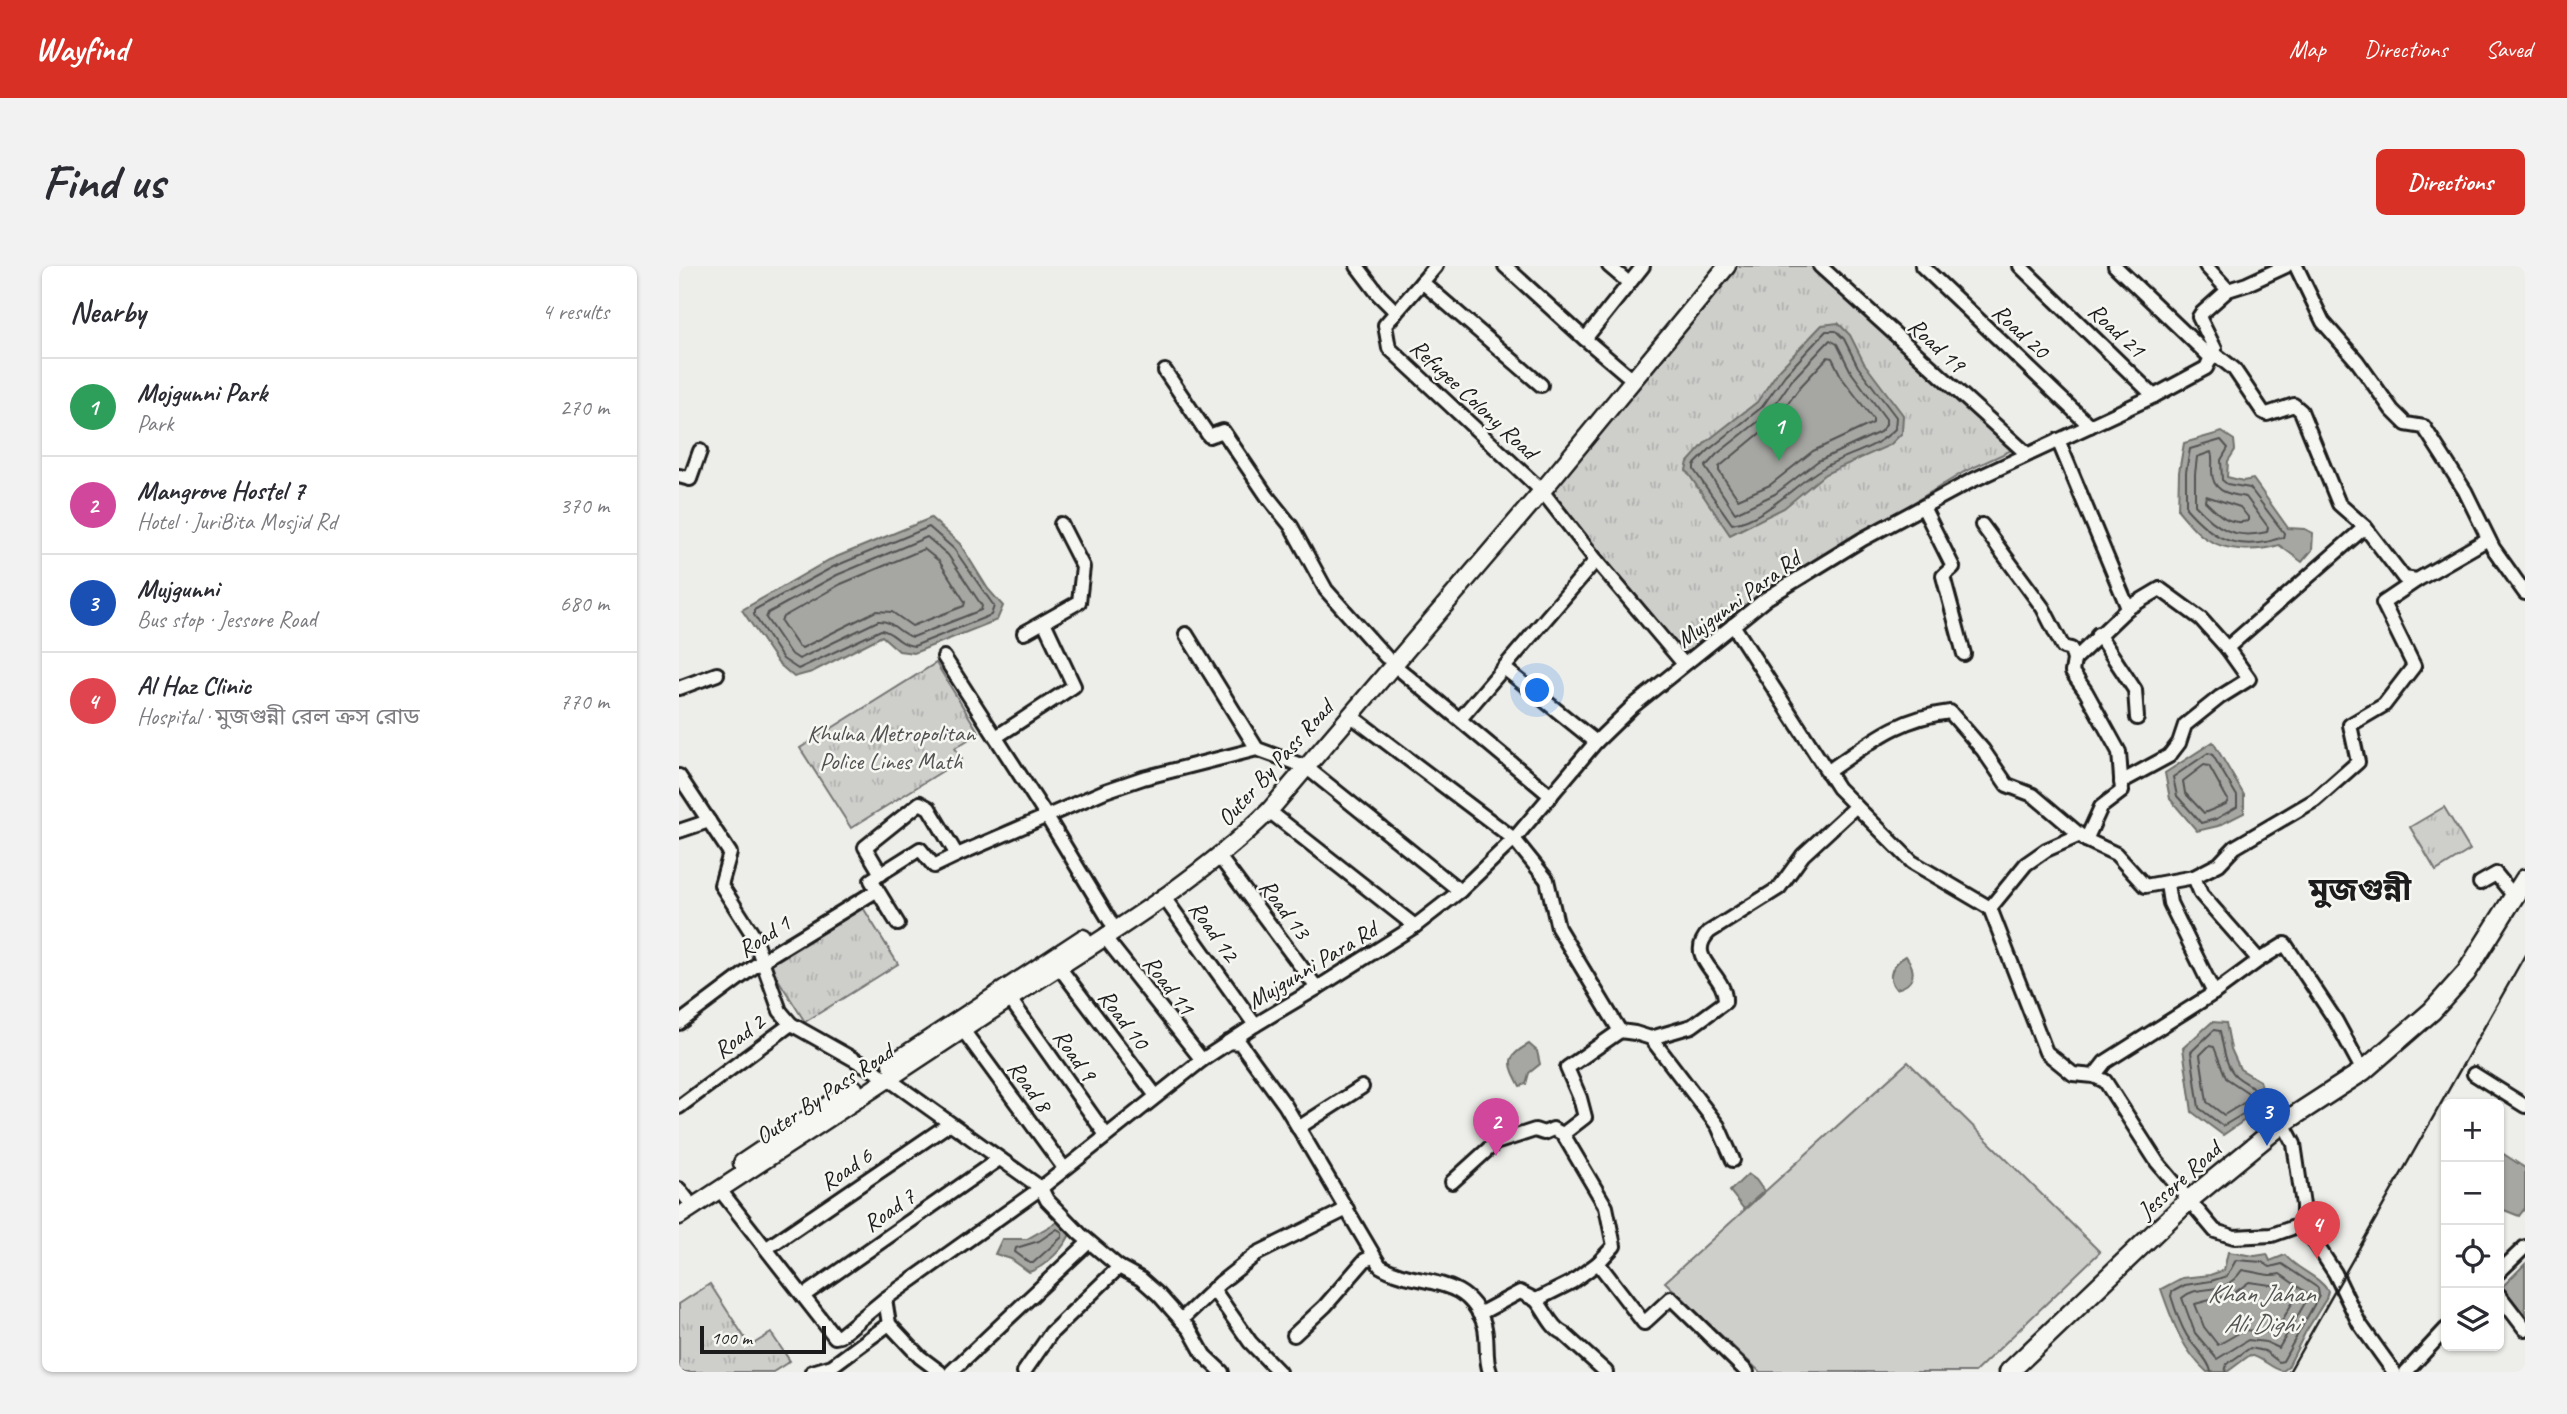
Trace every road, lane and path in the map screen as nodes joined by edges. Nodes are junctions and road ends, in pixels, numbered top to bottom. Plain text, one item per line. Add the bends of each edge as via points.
1 (1357, 266) edge
2 (1436, 266) edge
3 (1505, 266) edge
4 (1609, 266) edge
5 (1643, 266) edge
6 (1717, 266) edge
7 (1727, 266) edge
8 (1821, 266) edge
9 (1922, 266) edge
10 (2019, 266) edge
11 (2115, 266) edge
12 (2206, 266) edge
13 (2286, 266) edge
14 (2296, 266) edge
15 (1422, 282) junction
16 (1629, 283) junction
17 (2228, 290) junction
18 (1396, 312) junction
19 (1585, 340) junction
20 (2213, 356) junction
21 (1165, 371) dead end
22 (1626, 374) junction
23 (1541, 385) dead end
24 (2154, 396) junction
25 (2090, 426) junction
26 (2058, 440) junction
27 (699, 451) dead end
28 (2027, 454) junction
29 (679, 476) edge
30 (1538, 488) junction
31 (1923, 507) junction
32 (1062, 524) dead end
33 (1982, 525) dead end
34 (2365, 527) junction
35 (2488, 539) junction
36 (1596, 560) junction
37 (2417, 580) junction
38 (2525, 593) edge
39 (2127, 608) junction
40 (1044, 622) junction
41 (1733, 625) junction
42 (1024, 633) dead end
43 (1186, 634) dead end
44 (2098, 634) junction
45 (2227, 648) junction
46 (1964, 654) dead end
47 (944, 657) dead end
48 (2074, 660) junction
49 (1389, 661) junction
50 (1684, 664) junction
51 (1504, 668) junction
52 (717, 674) dead end
53 (679, 688) edge
54 (1350, 715) junction
55 (1460, 719) junction
56 (2137, 719) dead end
57 (996, 737) junction
58 (1596, 742) junction
59 (1257, 749) junction
60 (1302, 765) junction
61 (1827, 772) junction
62 (679, 776) edge
63 (2121, 782) junction
64 (1551, 796) junction
65 (1856, 806) junction
66 (1269, 811) junction
67 (1047, 817) junction
68 (709, 821) junction
69 (679, 831) edge
70 (2083, 838) junction
71 (1514, 839) junction
72 (957, 855) junction
73 (1218, 855) junction
74 (881, 874) junction
75 (2194, 877) junction
76 (2525, 879) edge
77 (2480, 883) dead end
78 (2167, 884) junction
79 (876, 891) junction
80 (1460, 891) junction
81 (1163, 896) junction
82 (2514, 896) junction
83 (1990, 908) junction
84 (898, 924) dead end
85 (1415, 926) junction
86 (1108, 928) junction
87 (763, 960) junction
88 (2259, 960) junction
89 (1059, 967) junction
90 (1317, 988) junction
91 (2214, 993) junction
92 (1010, 999) junction
93 (679, 1023) edge
94 (791, 1024) junction
95 (1255, 1025) junction
96 (963, 1030) junction
97 (1620, 1031) junction
98 (1651, 1038) junction
99 (1228, 1042) junction
100 (1202, 1060) junction
101 (2363, 1071) junction
102 (2474, 1074) dead end
103 (882, 1076) junction
104 (2094, 1076) junction
105 (1362, 1087) dead end
106 (1156, 1096) junction
107 (2525, 1106) edge
108 (679, 1107) edge
109 (2283, 1123) junction
110 (949, 1124) junction
111 (1298, 1128) junction
112 (1563, 1134) junction
113 (1106, 1135) junction
114 (999, 1159) junction
115 (1733, 1160) dead end
116 (1064, 1167) junction
117 (1452, 1182) dead end
118 (1041, 1188) junction
119 (720, 1190) junction
120 (682, 1198) edge
121 (2189, 1200) junction
122 (1347, 1209) junction
123 (679, 1216) edge
124 (2303, 1224) junction
125 (1089, 1242) junction
126 (2525, 1247) edge
127 (767, 1248) junction
128 (1373, 1257) junction
129 (1598, 1263) junction
130 (2504, 1267) edge
131 (1119, 1268) junction
132 (1213, 1289) junction
133 (803, 1296) junction
134 (885, 1299) junction
135 (1536, 1300) junction
136 (2504, 1302) edge
137 (1479, 1314) junction
138 (1181, 1320) junction
139 (889, 1324) junction
140 (2525, 1329) edge
141 (2441, 1334) edge
142 (1294, 1335) dead end
143 (834, 1369) edge
144 (812, 1372) edge
145 (940, 1372) edge
146 (951, 1372) edge
147 (1024, 1372) edge
148 (1222, 1372) edge
149 (1279, 1372) edge
150 (1490, 1372) edge
151 (1606, 1372) edge
152 (1747, 1372) edge
153 (2009, 1372) edge
154 (2394, 1372) edge
155 (2406, 1372) edge

1 - 18 street
2 - 15 street, Refugee Colony Road
3 - 19 street
4 - 16 street
5 - 16 street
6 - 22 main road, Outer By Pass Road
7 - 30 main road, Outer By Pass Road
8 - 28 street, Road 19
9 - 25 street, Road 20
10 - 24 street, Road 21
11 - 20 street
12 - 17 street
13 - 17 street
14 - 35 street via 2323,322 2392,410 2406,424 2424,427 2465,491
15 - 18 street, Refugee Colony Road
15 - 23 street
16 - 19 street
17 - 20 street via 2199,317 2215,349
18 - 30 street, Refugee Colony Road via 1385,325 1389,348
19 - 22 street
20 - 24 street, Mujgunni Para Rd via 2206,368
20 - 34 street via 2234,369 2263,412 2294,405 2301,411 2339,504
21 - 49 street via 1209,436 1223,430 1291,526 1326,590
22 - 30 main road, Outer By Pass Road
24 - 25 street, Mujgunni Para Rd
25 - 26 street, Mujgunni Para Rd
26 - 28 street, Mujgunni Para Rd
26 - 39 street
27 - 29 street via 690,479
28 - 31 street, Mujgunni Para Rd
30 - 36 street
30 - 49 main road, Outer By Pass Road
31 - 41 street, Mujgunni Para Rd via 1791,582
31 - 46 street via 1953,567 1943,576
32 - 40 street via 1083,567 1080,602
33 - 48 street via 2043,608 2063,647 2071,649
34 - 37 street via 2404,578
34 - 45 street
35 - 37 street
35 - 38 street
36 - 50 street
36 - 51 street
37 - 75 street via 2383,603 2414,666 2384,705 2350,725 2358,762 2315,800
39 - 44 street
39 - 45 street via 2160,589 2201,619
40 - 42 street
40 - 57 street via 1074,686
41 - 50 street, Mujgunni Para Rd
41 - 61 street
43 - 59 street
44 - 48 street
44 - 56 street via 2135,690
45 - 63 street via 2249,679 2185,725 2169,756
47 - 57 street, Road 11
48 - 63 street via 2072,672 2119,752
49 - 54 main road, Outer By Pass Road
49 - 55 street
49 - 60 main road, Outer By Pass Road
50 - 58 street, Mujgunni Para Rd
51 - 55 street
51 - 58 street
52 - 53 street
54 - 60 main road, Outer By Pass Road
54 - 71 street
55 - 64 street
57 - 67 street, Road 11
58 - 64 street, Mujgunni Para Rd
59 - 60 street
59 - 67 street via 1143,778
60 - 66 main road, Outer By Pass Road
60 - 80 street
60 - 86 main road, Outer By Pass Road via 1238,828
61 - 65 street
61 - 70 street via 1891,729 1923,715 1950,712 2007,785 2033,795
62 - 68 street
63 - 70 street via 2122,791 2101,807
64 - 71 street, Mujgunni Para Rd
65 - 83 street via 1912,862
65 - 98 street via 1803,855 1779,887 1702,939 1702,957 1721,983 1725,1002 1692,1026
66 - 73 main road, Outer By Pass Road
66 - 85 street
67 - 72 street
67 - 86 street, Road 11
68 - 69 street
68 - 87 street via 730,853 721,885
70 - 78 street via 2116,854 2144,886
70 - 83 street via 2046,850 2026,864
71 - 80 street, Mujgunni Para Rd
71 - 97 street via 1547,880 1558,928
72 - 74 street via 935,866 920,849
72 - 74 street via 929,808 920,803 865,848
73 - 81 main road, Outer By Pass Road
73 - 90 street, Road 13
74 - 79 street via 871,880
75 - 78 street
75 - 88 street via 2201,894
76 - 82 highway, Jessore Road
77 - 82 street via 2496,874
78 - 91 street via 2170,904
79 - 84 street
79 - 87 street, Road 1
80 - 85 street, Mujgunni Para Rd
81 - 86 main road, Outer By Pass Road
81 - 95 street, Road 12
82 - 101 highway, Jessore Road via 2466,973 2432,1012
83 - 104 street via 2046,1052 2073,1074
85 - 90 street, Mujgunni Para Rd
86 - 89 main road, Outer By Pass Road
86 - 100 street, Road 11 via 1110,944
86 - 103 main road, Outer By Pass Road
87 - 93 street, Road 1
87 - 94 street via 777,1003
88 - 91 street
88 - 101 street via 2285,944
89 - 92 main road, Outer By Pass Road
89 - 106 street, Road 10
90 - 95 street, Mujgunni Para Rd
91 - 104 street via 2105,1062
92 - 96 main road, Outer By Pass Road
92 - 113 street, Road 9
94 - 103 street
94 - 108 street, Road 2
95 - 99 street, Mujgunni Para Rd
96 - 103 main road, Outer By Pass Road
96 - 116 street, Road 8
97 - 98 street
97 - 112 street via 1567,1068 1585,1117
98 - 115 street via 1718,1126
99 - 100 street, Mujgunni Para Rd
99 - 111 street via 1240,1043
100 - 106 street, Mujgunni Para Rd
101 - 109 highway, Jessore Road
102 - 107 street
103 - 110 street
103 - 119 main road, Outer By Pass Road
103 - 120 main road, Outer By Pass Road
104 - 121 street via 2105,1082 2157,1162
105 - 111 street
106 - 113 street, Mujgunni Para Rd
109 - 121 highway, Jessore Road
109 - 124 street via 2294,1143
110 - 114 street
110 - 127 street, Road 6
111 - 122 street
112 - 117 street via 1535,1130 1495,1143
112 - 129 street via 1606,1207 1614,1246
113 - 116 street, Mujgunni Para Rd
114 - 118 street
114 - 133 street, Road 7
116 - 118 street, Mujgunni Para Rd
118 - 125 street
118 - 134 street, Mujgunni Para Rd
119 - 123 main road, Outer By Pass Road
119 - 127 street
121 - 124 street via 2215,1231 2234,1237 2271,1235
121 - 153 highway, Jessore Road
122 - 128 street
122 - 132 street via 1258,1253
124 - 154 street via 2335,1273 2359,1323
125 - 131 street
125 - 146 street
126 - 130 street
127 - 133 street
128 - 137 street via 1387,1270 1460,1292
128 - 142 street via 1365,1259
129 - 135 street
129 - 152 street via 1644,1322 1671,1298
131 - 138 street via 1141,1279
131 - 147 street via 1051,1333
132 - 138 street
132 - 149 street via 1250,1342
133 - 134 street, Mujgunni Para Rd via 835,1337
134 - 139 street
135 - 137 street via 1520,1292
135 - 151 street via 1555,1330
136 - 140 street
137 - 150 street
138 - 148 street via 1204,1355
139 - 143 street
139 - 145 street
141 - 155 street
143 - 144 street

